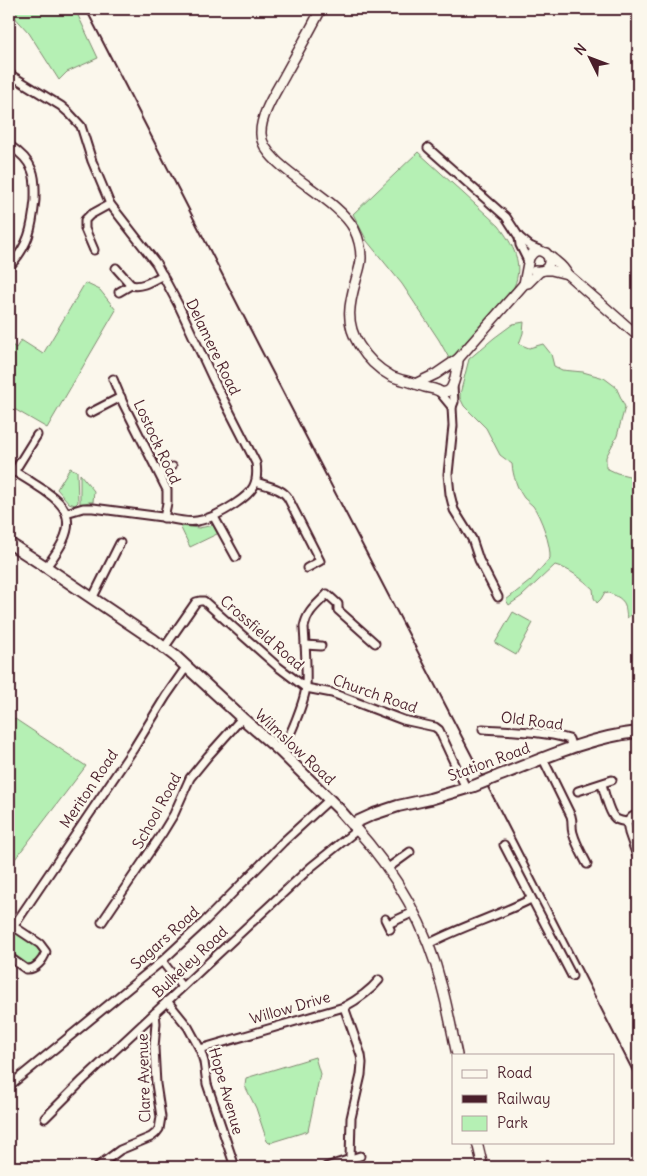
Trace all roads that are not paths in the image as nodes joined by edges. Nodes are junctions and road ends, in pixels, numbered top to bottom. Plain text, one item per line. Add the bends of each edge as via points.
1 (321, 9) edge
2 (9, 74) edge
3 (9, 144) edge
4 (428, 148) dead end
5 (110, 204) junction
6 (519, 237) junction
7 (94, 250) dead end
8 (543, 252) junction
9 (528, 262) junction
10 (9, 267) edge
11 (116, 268) dead end
12 (542, 271) junction
13 (567, 274) junction
14 (163, 275) junction
15 (524, 284) junction
16 (131, 285) junction
17 (119, 292) dead end
18 (638, 336) edge
19 (458, 359) junction
20 (438, 373) junction
21 (113, 379) dead end
22 (454, 383) junction
23 (415, 384) junction
24 (438, 390) junction
25 (121, 397) junction
26 (452, 407) junction
27 (90, 413) dead end
28 (37, 434) dead end
29 (173, 466) dead end
30 (11, 470) edge
31 (159, 473) junction
32 (256, 482) junction
33 (66, 513) junction
34 (214, 517) junction
35 (164, 518) junction
36 (9, 543) edge
37 (120, 543) dead end
38 (236, 557) dead end
39 (46, 567) junction
40 (307, 568) dead end
41 (498, 597) dead end
42 (92, 599) junction
43 (374, 643) dead end
44 (305, 645) junction
45 (321, 646) dead end
46 (164, 648) junction
47 (187, 666) junction
48 (306, 688) junction
49 (242, 718) junction
50 (483, 729) dead end
51 (638, 732) edge
52 (572, 748) junction
53 (280, 751) junction
54 (543, 759) junction
55 (612, 780) dead end
56 (602, 784) junction
57 (470, 787) junction
58 (578, 791) dead end
59 (330, 799) junction
60 (638, 814) edge
61 (627, 822) junction
62 (354, 827) junction
63 (504, 845) dead end
64 (410, 852) dead end
65 (638, 859) edge
66 (587, 864) dead end
67 (388, 868) junction
68 (531, 899) junction
69 (414, 912) junction
70 (102, 922) dead end
71 (388, 924) dead end
72 (11, 930) edge
73 (428, 944) junction
74 (9, 957) edge
75 (162, 961) junction
76 (572, 976) dead end
77 (379, 980) dead end
78 (182, 987) junction
79 (167, 1001) junction
80 (344, 1007) junction
81 (155, 1013) junction
82 (200, 1049) junction
83 (457, 1054) edge
84 (9, 1086) edge
85 (45, 1118) dead end
86 (477, 1144) edge
87 (360, 1156) dead end
88 (350, 1159) junction
89 (97, 1167) edge
90 (235, 1167) edge
91 (326, 1167) edge
92 (483, 1167) edge

1 - 23 street via 268,108 261,126 261,137 275,161 330,202 354,229 361,258 350,310 350,327 364,353 381,370
2 - 5 street, Delamere Road via 61,106 81,126
3 - 10 street via 29,164 35,188 30,234
4 - 6 street via 499,210
5 - 7 street via 85,220 85,229
5 - 14 street, Delamere Road
6 - 8 street
6 - 9 street
8 - 9 street via 533,252
8 - 12 street via 549,262
8 - 13 street via 565,268
9 - 12 street via 534,270
9 - 15 street
11 - 16 street
12 - 13 street
12 - 15 street
13 - 18 street
14 - 16 street via 139,286
14 - 32 street, Delamere Road via 256,463
15 - 19 street
16 - 17 street
19 - 20 street
19 - 22 street
20 - 22 street via 450,373
20 - 23 street
20 - 24 street via 433,380
21 - 25 street, Lostock Road
22 - 24 street via 447,392
22 - 26 street
23 - 24 street
24 - 26 street
25 - 27 street
25 - 31 street, Lostock Road
26 - 41 street via 450,494 454,510 472,539
28 - 30 street
29 - 31 street
30 - 33 street via 55,497
31 - 35 street, Lostock Road via 167,490
32 - 34 street via 242,499
32 - 40 street via 286,494 320,561
33 - 35 street via 93,508
33 - 39 street via 66,533
34 - 35 street via 195,522
34 - 38 street
36 - 39 main road, Wilmslow Road
37 - 42 street
39 - 42 main road, Wilmslow Road
42 - 46 main road, Wilmslow Road
43 - 44 street via 338,610 338,604 327,594 306,618
44 - 45 street
44 - 48 street
46 - 47 main road, Wilmslow Road
46 - 48 street, Crossfield Road via 196,602 204,601
47 - 49 main road, Wilmslow Road
47 - 72 street, Meriton Road
48 - 53 street via 295,722
48 - 57 street, Church Road via 383,708 403,720 435,727
49 - 53 main road, Wilmslow Road
49 - 70 street, School Road via 193,774 163,832
50 - 52 street, Old Road via 556,735 569,739
51 - 52 main road, Station Road
52 - 54 main road, Station Road
53 - 59 main road, Wilmslow Road
54 - 57 main road, Station Road, bridge
54 - 66 street via 571,816 574,836
55 - 56 street
56 - 58 street
56 - 61 street via 611,813 620,821
57 - 62 main road, Station Road via 374,814
59 - 62 main road, Wilmslow Road
59 - 75 street, Sagars Road
60 - 61 street
61 - 65 street
62 - 67 street, Wilmslow Road
62 - 78 street, Bulkeley Road
63 - 68 street
64 - 67 street
67 - 69 street, Wilmslow Road
68 - 73 street
68 - 76 street
69 - 71 street
69 - 73 street, Wilmslow Road
72 - 74 street, Meriton Road via 40,944 46,952 29,970
73 - 83 street, Wilmslow Road via 442,986
75 - 78 street
75 - 84 street, Sagars Road
77 - 80 street, Willow Drive via 364,995
78 - 79 street, Bulkeley Road
79 - 81 street, Bulkeley Road
79 - 82 street, Hope Avenue via 188,1027
80 - 82 street, Willow Drive
80 - 88 street via 362,1063 351,1118
81 - 85 street, Bulkeley Road
81 - 89 street, Clare Avenue via 159,1130 120,1150
82 - 90 street, Hope Avenue via 207,1084
86 - 92 street
87 - 88 street
88 - 91 street

